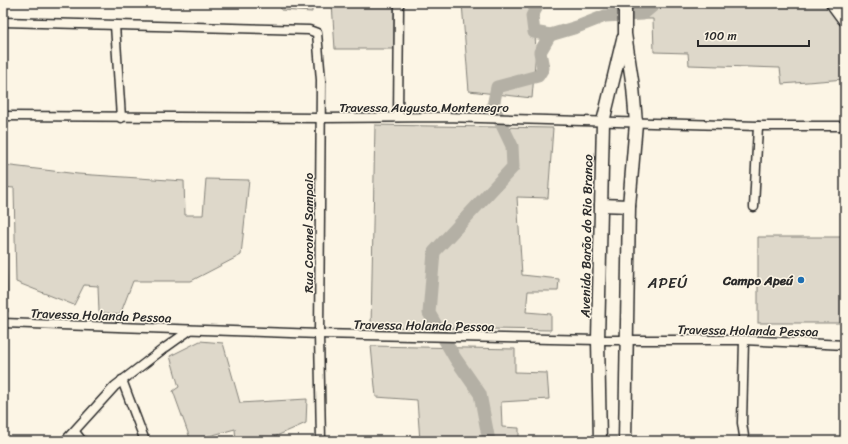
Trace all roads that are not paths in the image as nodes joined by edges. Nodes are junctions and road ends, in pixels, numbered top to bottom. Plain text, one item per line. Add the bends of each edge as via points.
1 (399, 3) edge
2 (834, 3) edge
3 (625, 6) edge
4 (845, 18) edge
5 (3, 22) edge
6 (115, 25) junction
7 (625, 30) junction
8 (3, 116) edge
9 (398, 117) junction
10 (121, 118) junction
11 (321, 118) junction
12 (603, 122) junction
13 (636, 122) junction
14 (758, 126) junction
15 (845, 126) edge
16 (601, 205) junction
17 (629, 206) junction
18 (754, 207) dead end
19 (3, 324) edge
20 (190, 330) junction
21 (319, 334) junction
22 (598, 340) junction
23 (627, 340) junction
24 (744, 340) junction
25 (845, 345) edge
26 (122, 380) junction
27 (75, 432) junction
28 (65, 441) edge
29 (82, 441) edge
30 (145, 441) edge
31 (321, 441) edge
32 (600, 441) edge
33 (625, 441) edge
34 (746, 441) edge

1 - 9 street
2 - 4 highway
3 - 7 main road, Avenida Barão do Rio Branco
5 - 6 street
6 - 10 street
6 - 11 street, Rua Coronel Sampaio via 309,30 317,33
7 - 12 main road, Avenida Barão do Rio Branco
7 - 13 main road, Avenida Barão do Rio Branco
8 - 10 street, Travessa Augusto Montenegro
9 - 11 street, Travessa Augusto Montenegro
9 - 12 street, Travessa Augusto Montenegro
10 - 11 street, Travessa Augusto Montenegro
11 - 21 street, Rua Coronel Sampaio
12 - 13 street, Travessa Augusto Montenegro
12 - 16 main road, Avenida Barão do Rio Branco
13 - 14 street, Travessa Augusto Montenegro
13 - 17 main road, Avenida Barão do Rio Branco
14 - 15 street, Travessa Augusto Montenegro
14 - 18 street
16 - 17 main road
16 - 22 main road, Avenida Barão do Rio Branco
17 - 23 main road, Avenida Barão do Rio Branco
19 - 20 street, Travessa Holanda Pessoa
20 - 21 street, Travessa Holanda Pessoa
20 - 26 street
21 - 22 street, Travessa Holanda Pessoa
21 - 31 street, Rua Coronel Sampaio
22 - 23 street, Travessa Holanda Pessoa
22 - 32 main road, Avenida Barão do Rio Branco
23 - 24 street, Travessa Holanda Pessoa
23 - 33 main road, Avenida Barão do Rio Branco
24 - 25 street, Travessa Holanda Pessoa
24 - 34 street via 742,423
26 - 27 street
26 - 30 street
27 - 28 street
27 - 29 street

